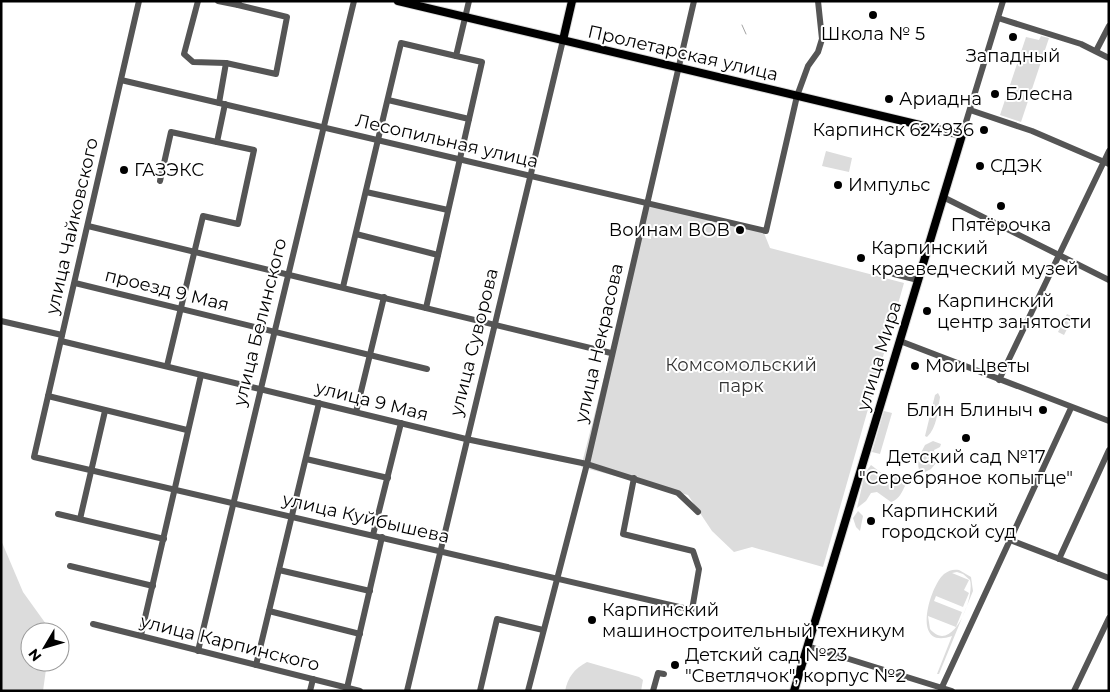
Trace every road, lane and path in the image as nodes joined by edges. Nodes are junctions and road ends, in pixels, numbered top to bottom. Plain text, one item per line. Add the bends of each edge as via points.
1 (139, 1) edge
2 (198, 1) edge
3 (218, 1) edge
4 (354, 1) edge
5 (398, 1) edge
6 (469, 1) edge
7 (572, 1) edge
8 (694, 1) edge
9 (818, 1) edge
10 (1003, 1) edge
11 (239, 3) edge
12 (466, 14) junction
13 (998, 18) junction
14 (1109, 26) edge
15 (563, 40) junction
16 (1096, 51) junction
17 (456, 56) junction
18 (1109, 58) edge
19 (226, 63) junction
20 (679, 68) junction
21 (121, 80) junction
22 (797, 96) junction
23 (388, 100) junction
24 (222, 104) junction
25 (970, 110) junction
26 (469, 119) junction
27 (322, 127) junction
28 (962, 135) junction
29 (379, 141) junction
30 (217, 142) junction
31 (1109, 150) edge
32 (459, 159) junction
33 (1106, 163) edge
34 (529, 176) junction
35 (160, 181) dead end
36 (366, 192) junction
37 (943, 197) junction
38 (646, 203) junction
39 (448, 210) junction
40 (88, 226) junction
41 (356, 234) junction
42 (196, 251) junction
43 (438, 255) junction
44 (1060, 256) junction
45 (288, 274) junction
46 (894, 274) dead end
47 (918, 280) junction
48 (1109, 280) edge
49 (75, 283) junction
50 (343, 287) junction
51 (384, 297) junction
52 (426, 308) junction
53 (181, 309) junction
54 (1, 321) edge
55 (494, 324) junction
56 (274, 332) junction
57 (61, 338) junction
58 (900, 341) junction
59 (611, 353) junction
60 (370, 355) junction
61 (167, 366) junction
62 (427, 369) dead end
63 (201, 375) junction
64 (999, 380) junction
65 (259, 389) junction
66 (48, 396) junction
67 (319, 403) junction
68 (1072, 408) junction
69 (105, 410) junction
70 (356, 412) junction
71 (1109, 421) edge
72 (401, 423) junction
73 (187, 430) junction
74 (466, 439) junction
75 (1109, 450) edge
76 (34, 457) joint
77 (306, 459) junction
78 (586, 464) junction
79 (90, 469) junction
80 (388, 478) junction
81 (634, 478) junction
82 (174, 489) junction
83 (233, 503) junction
84 (698, 512) dead end
85 (58, 514) dead end
86 (291, 516) junction
87 (80, 519) junction
88 (373, 535) junction
89 (382, 537) junction
90 (164, 539) junction
91 (1010, 540) junction
92 (440, 551) junction
93 (1058, 559) junction
94 (70, 566) dead end
95 (279, 570) junction
96 (557, 578) junction
97 (1109, 578) edge
98 (153, 586) junction
99 (370, 591) junction
100 (269, 611) junction
101 (1109, 618) edge
102 (93, 624) dead end
103 (543, 630) junction
104 (360, 634) junction
105 (141, 635) junction
106 (807, 646) junction
107 (198, 651) junction
108 (256, 665) junction
109 (664, 674) dead end
110 (313, 679) junction
111 (942, 687) junction
112 (344, 689) edge
113 (310, 691) edge
114 (360, 691) edge
115 (407, 691) edge
116 (480, 691) edge
117 (528, 691) edge
118 (653, 691) edge
119 (794, 691) edge
120 (952, 691) edge
121 (1074, 691) edge

1 - 21 street, улица Чайковского
2 - 19 street via 184,54 193,62
3 - 11 street
4 - 27 street, улица Белинского
5 - 12 main road, Пролетарская улица
6 - 12 street
7 - 15 main road, улица Суворова
8 - 20 street, улица Некрасова
9 - 22 street via 822,39
10 - 13 street, улица Мира
11 - 19 street via 287,17 276,74
12 - 15 main road, Пролетарская улица
12 - 17 street
13 - 16 street
13 - 25 street, улица Мира
14 - 16 street
15 - 20 main road, Пролетарская улица
15 - 34 street, улица Суворова
16 - 18 street
17 - 23 street via 402,43
17 - 26 street via 482,62
19 - 24 street
20 - 22 main road, Пролетарская улица
20 - 38 street, улица Некрасова
21 - 24 street, Лесопильная улица
21 - 40 street, улица Чайковского
22 - 28 main road, Пролетарская улица
22 - 38 street, Лесопильная улица via 766,231
23 - 26 street
23 - 29 street
24 - 27 street, Лесопильная улица
24 - 30 street
25 - 28 street, улица Мира
25 - 33 street via 1032,131
26 - 32 street
27 - 29 street, Лесопильная улица
27 - 45 street, улица Белинского
28 - 37 main road, улица Мира
29 - 32 street, Лесопильная улица
29 - 36 street
30 - 35 street via 171,132
30 - 42 street via 254,150 238,224 204,216
31 - 33 street
32 - 34 street, Лесопильная улица
32 - 39 street
33 - 44 street
34 - 38 street, Лесопильная улица
34 - 55 street, улица Суворова
36 - 39 street
36 - 41 street
37 - 44 street
37 - 47 main road, улица Мира
38 - 59 street, улица Некрасова
39 - 43 street
40 - 42 street
40 - 49 street, улица Чайковского
41 - 43 street
41 - 50 street
42 - 45 street
42 - 53 street
43 - 52 street
44 - 48 street
44 - 64 street
45 - 50 street
45 - 56 street, улица Белинского
46 - 47 street
47 - 58 main road, улица Мира
49 - 53 street, проезд 9 Мая
49 - 57 street, улица Чайковского
50 - 51 street
51 - 52 street
51 - 60 street
52 - 55 street
53 - 56 street, проезд 9 Мая
53 - 61 street
54 - 57 street, улица 9 Мая
55 - 59 street
55 - 74 street, улица Суворова
56 - 60 street, проезд 9 Мая
56 - 65 street, улица Белинского
57 - 61 street, улица 9 Мая
57 - 66 street, улица Чайковского
58 - 64 street
58 - 106 main road, улица Мира
59 - 78 street, улица Некрасова
60 - 62 street, проезд 9 Мая
60 - 70 street
61 - 63 street, улица 9 Мая
63 - 65 street, улица 9 Мая
63 - 73 street
64 - 68 street
65 - 67 street, улица 9 Мая
65 - 83 street, улица Белинского
66 - 69 street
66 - 76 street, улица Чайковского
67 - 70 street, улица 9 Мая
67 - 77 street
68 - 71 street
68 - 91 street
69 - 73 street
69 - 79 street
70 - 72 street, улица 9 Мая
72 - 74 street, улица 9 Мая
72 - 80 street
73 - 82 street
74 - 78 street, улица 9 Мая
74 - 92 street, улица Суворова
75 - 93 street
76 - 79 street, улица Куйбышева
77 - 80 street
77 - 86 street
78 - 81 street, улица 9 Мая
78 - 96 street, улица Некрасова
79 - 82 street, улица Куйбышева
79 - 87 street
80 - 88 street
81 - 84 street, улица 9 Мая via 678,493
81 - 96 street, улица Куйбышева via 623,534 693,551 699,569 692,610
82 - 83 street, улица Куйбышева
82 - 90 street
83 - 86 street, улица Куйбышева
83 - 107 street, улица Белинского
85 - 87 street
86 - 88 street, улица Куйбышева
86 - 95 street
87 - 90 street
88 - 89 street, улица Куйбышева
89 - 92 street, улица Куйбышева
89 - 99 street
90 - 98 street
91 - 93 street
91 - 111 street
92 - 96 street, улица Куйбышева
92 - 115 street, улица Суворова
93 - 97 street
94 - 98 street
95 - 99 street
95 - 100 street
96 - 103 street, улица Некрасова
98 - 105 street
99 - 104 street
100 - 104 street
100 - 108 street
101 - 121 street
102 - 105 street, улица Карпинского
103 - 116 street via 497,619
103 - 117 street, улица Некрасова
104 - 112 street
105 - 107 street, улица Карпинского
106 - 111 street
106 - 119 main road, улица Мира
107 - 108 street, улица Карпинского
108 - 110 street, улица Карпинского
109 - 118 street via 658,673
110 - 112 street, улица Карпинского
110 - 113 street
111 - 120 street
112 - 114 street, улица Карпинского

